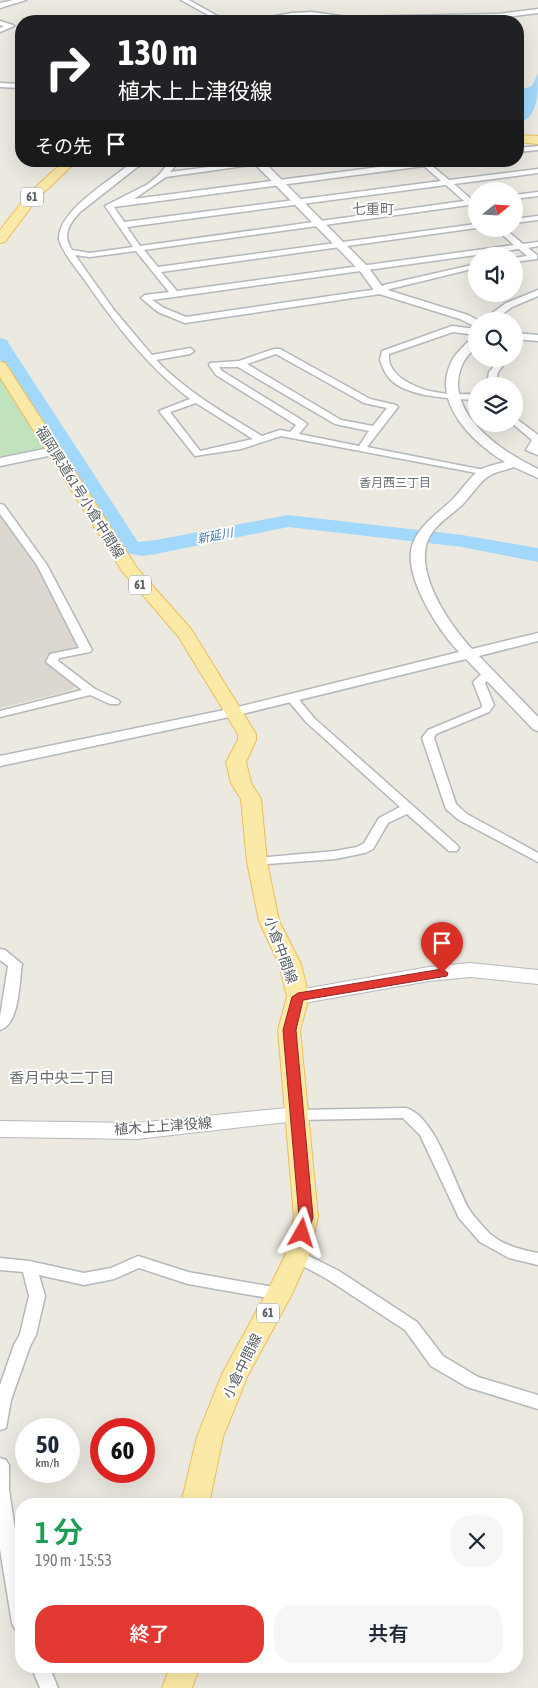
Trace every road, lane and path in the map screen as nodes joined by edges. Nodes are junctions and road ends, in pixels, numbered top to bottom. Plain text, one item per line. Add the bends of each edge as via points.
1 (4, 0) edge
2 (185, 0) edge
3 (205, 0) edge
4 (18, 1) edge
5 (0, 6) edge
6 (538, 11) edge
7 (212, 15) edge
8 (508, 15) edge
9 (0, 22) edge
10 (0, 30) edge
11 (0, 85) edge
12 (15, 86) edge
13 (538, 140) edge
14 (524, 145) edge
15 (524, 147) edge
16 (538, 148) edge
17 (64, 167) edge
18 (132, 167) edge
19 (167, 167) edge
20 (221, 167) edge
21 (263, 167) edge
22 (401, 167) edge
23 (429, 167) edge
24 (538, 171) edge
25 (163, 175) junction
26 (278, 182) junction
27 (448, 183) junction
28 (538, 194) edge
29 (523, 196) edge
30 (468, 199) edge
31 (120, 203) junction
32 (299, 203) junction
33 (468, 205) edge
34 (538, 218) edge
35 (523, 220) edge
36 (320, 223) junction
37 (122, 225) junction
38 (468, 227) edge
39 (512, 238) edge
40 (0, 239) edge
41 (538, 244) edge
42 (340, 245) junction
43 (522, 246) junction
44 (138, 248) junction
45 (69, 252) junction
46 (523, 259) edge
47 (364, 268) junction
48 (468, 268) edge
49 (155, 270) junction
50 (380, 291) junction
51 (538, 293) edge
52 (175, 294) junction
53 (500, 312) edge
54 (468, 319) edge
55 (468, 326) edge
56 (523, 337) edge
57 (538, 338) edge
58 (468, 349) edge
59 (190, 351) dead end
60 (151, 358) junction
61 (240, 364) junction
62 (0, 366) edge
63 (468, 397) edge
64 (453, 398) junction
65 (197, 400) junction
66 (523, 427) edge
67 (375, 429) junction
68 (293, 435) junction
69 (260, 439) junction
70 (362, 448) junction
71 (54, 451) junction
72 (538, 452) edge
73 (0, 462) edge
74 (514, 463) junction
75 (484, 473) junction
76 (538, 474) edge
77 (0, 507) edge
78 (538, 637) edge
79 (538, 648) edge
80 (478, 664) junction
81 (91, 691) junction
82 (114, 702) dead end
83 (295, 703) junction
84 (0, 714) edge
85 (237, 717) junction
86 (538, 726) edge
87 (0, 761) edge
88 (0, 772) edge
89 (409, 808) junction
90 (453, 848) dead end
91 (538, 858) edge
92 (257, 862) junction
93 (0, 952) edge
94 (538, 977) edge
95 (298, 997) junction
96 (0, 1025) edge
97 (297, 1115) junction
98 (0, 1129) edge
99 (296, 1256) junction
100 (538, 1259) edge
101 (0, 1264) edge
102 (29, 1266) junction
103 (279, 1294) junction
104 (538, 1402) edge
105 (0, 1423) edge
106 (0, 1465) edge
107 (196, 1498) edge
108 (15, 1587) edge
109 (43, 1673) edge
110 (182, 1673) edge
111 (49, 1688) edge
112 (177, 1688) edge

1 - 4 street
2 - 3 street
2 - 7 street
4 - 5 street
6 - 8 street
9 - 10 street via 11,26
11 - 12 street
13 - 14 main road
15 - 16 street
17 - 40 main road, 61 via 33,196
18 - 45 street via 69,218 62,236
19 - 25 street
20 - 25 street
21 - 26 street
22 - 26 street
23 - 27 street
24 - 27 street
25 - 31 street
26 - 31 street
26 - 32 street
27 - 30 street
27 - 32 street
28 - 29 street
31 - 37 street via 110,206
32 - 36 street
32 - 37 street
33 - 36 street
34 - 35 street
36 - 42 street
36 - 44 street
37 - 44 street
38 - 42 street
39 - 43 street
41 - 43 street
42 - 47 street
42 - 49 street
43 - 46 street via 534,257
43 - 47 street
44 - 45 street via 90,255
44 - 49 street
45 - 60 street via 96,291
47 - 50 street
47 - 52 street
48 - 50 street
49 - 52 street
50 - 52 street via 185,320 145,298
50 - 54 street
51 - 53 street
55 - 64 street via 385,353 384,360 393,377 403,384
56 - 57 street
58 - 64 street via 456,363
59 - 60 street
60 - 65 street via 176,386
61 - 67 street via 338,422
61 - 67 street via 277,351 367,401 393,407
61 - 68 street via 213,365 219,373 302,424
62 - 71 main road, 福岡県道61号小倉中間線 / 61
63 - 64 street
64 - 74 street via 468,423
65 - 69 street
65 - 69 street via 164,412 198,454
66 - 72 street via 537,439 531,450
67 - 70 street
68 - 69 street via 280,433
68 - 70 street
70 - 75 street
71 - 73 street
71 - 85 main road, 福岡県道61号小倉中間線 / 61 via 130,571 185,633
74 - 75 street
74 - 76 street
75 - 80 street via 428,528 419,545 419,567 432,606 451,634
77 - 81 street via 42,565 86,650 54,656 52,662
78 - 80 street
79 - 80 street
80 - 83 street
80 - 86 street
80 - 91 street via 479,682 488,705 485,710 432,732 428,738 450,806 463,817
81 - 82 street
81 - 84 street
83 - 85 street
83 - 89 street via 352,759
85 - 87 street
85 - 88 street
85 - 92 main road, 小倉中間線 / 61 via 247,734 236,762 240,783 251,800
89 - 90 street
89 - 92 street via 383,821 369,846 361,850
92 - 95 main road, 小倉中間線 / 61 via 269,921 290,964
93 - 96 street via 15,964 7,1018
94 - 95 main road via 470,970
95 - 97 main road, 小倉中間線 / 61 via 289,1030
97 - 98 main road, 植木上上津役線 via 137,1131
97 - 99 main road, 小倉中間線 / 61 via 306,1217
97 - 100 street via 406,1113 426,1132 464,1214 484,1238 514,1254
99 - 103 main road, 小倉中間線 / 61
99 - 104 street via 333,1275 411,1326 437,1361 473,1382
101 - 102 street
102 - 103 street via 84,1279 114,1273 138,1262 188,1278
102 - 105 street via 37,1296 28,1335 3,1400
103 - 107 main road, 小倉中間線 / 61 via 236,1374 210,1437
106 - 108 street via 0,1490
109 - 111 street
110 - 112 main road

